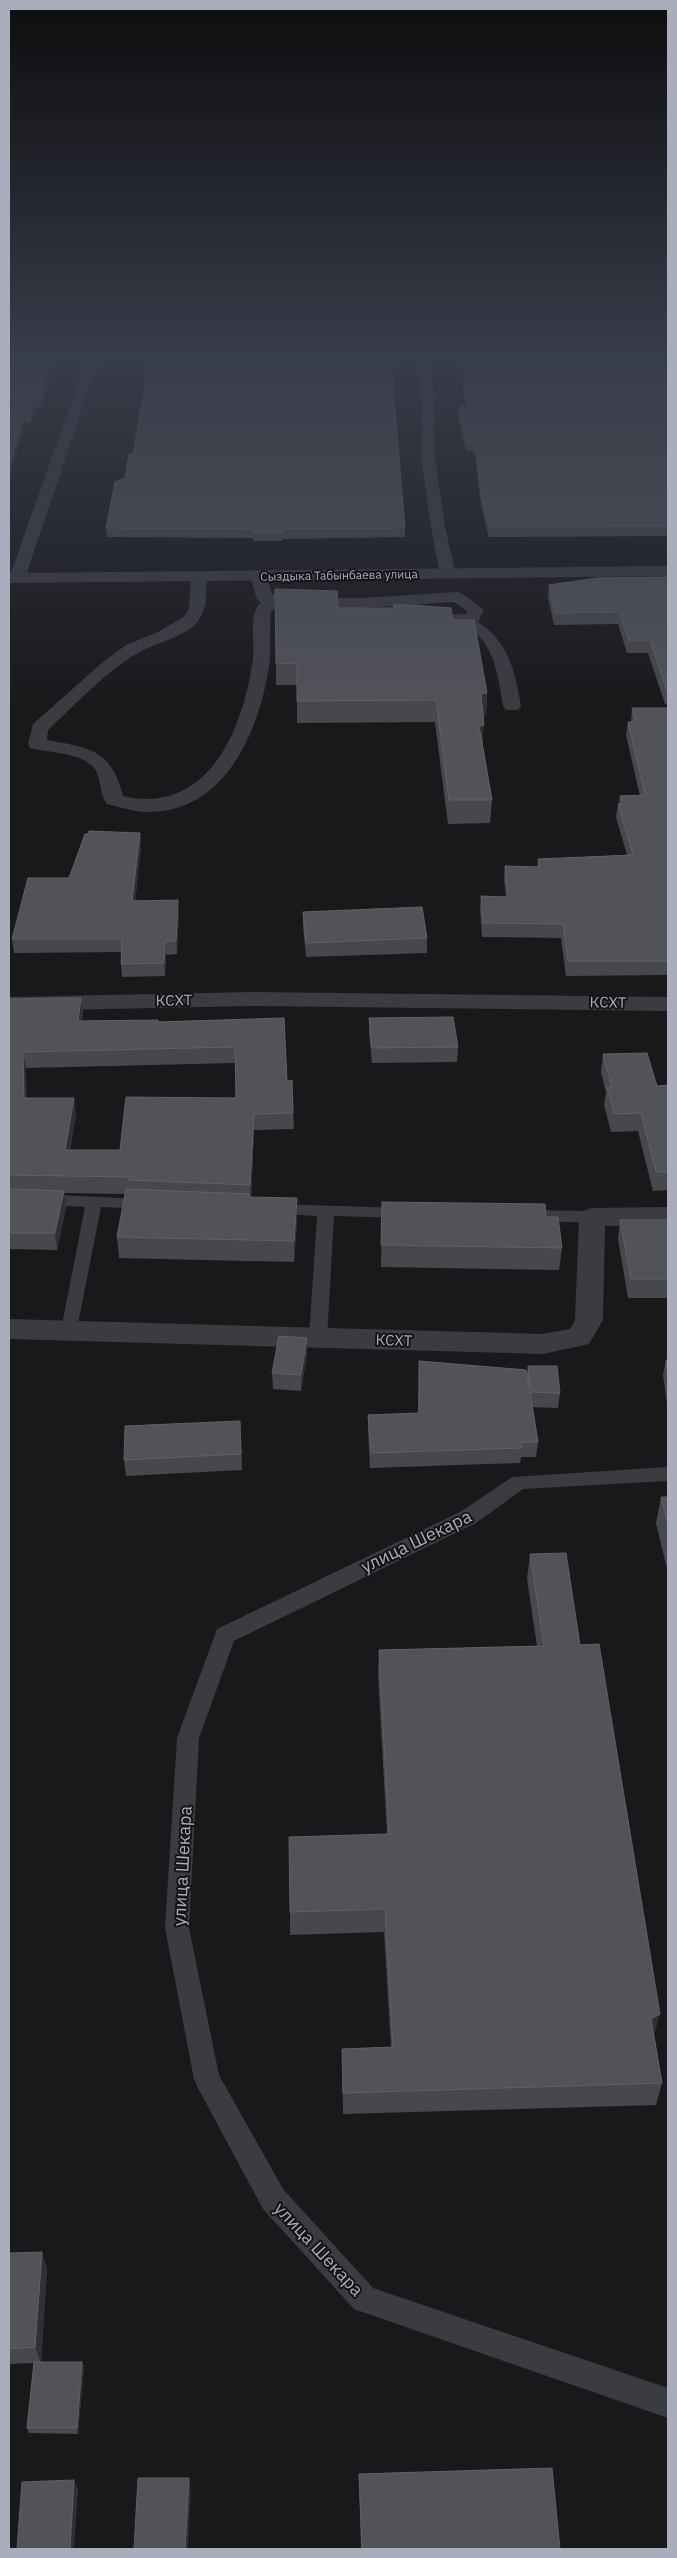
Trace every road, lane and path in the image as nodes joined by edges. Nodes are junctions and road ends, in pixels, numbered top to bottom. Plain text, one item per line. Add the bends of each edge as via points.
1 (51, 472) edge
2 (430, 472) edge
3 (668, 571) edge
4 (448, 574) junction
5 (258, 576) junction
6 (199, 577) junction
7 (13, 578) edge
8 (338, 602) junction
9 (390, 618) edge
10 (512, 706) dead end
11 (9, 1004) edge
12 (668, 1004) edge
13 (9, 1198) edge
14 (94, 1202) junction
15 (162, 1205) edge
16 (258, 1209) edge
17 (326, 1212) junction
18 (425, 1214) edge
19 (504, 1215) edge
20 (668, 1216) edge
21 (592, 1217) junction
22 (9, 1329) edge
23 (70, 1330) junction
24 (318, 1338) junction
25 (668, 1474) edge
26 (668, 2403) edge

1 - 7 street
2 - 4 street
3 - 4 street, Сыздыка Табынбаева улица
4 - 5 street, Сыздыка Табынбаева улица
5 - 6 street, Сыздыка Табынбаева улица
5 - 8 street via 264,599
6 - 7 street, Сыздыка Табынбаева улица
6 - 8 street via 197,609 191,620 132,649 39,728 37,744 72,751 98,761 109,779 114,800 148,806 183,799 205,786 231,758 242,740 256,693 264,608 272,603
8 - 9 street via 375,617
8 - 10 street via 457,597 476,610 472,618 438,620 469,623 494,646 506,668
11 - 12 street, КСХТ via 252,999
13 - 14 lane
14 - 15 lane
14 - 23 lane
16 - 17 lane
17 - 18 lane
17 - 24 lane
19 - 21 lane
20 - 21 street
21 - 24 street, КСХТ via 590,1320 579,1337 543,1344
22 - 23 street, КСХТ
23 - 24 street, КСХТ
25 - 26 lane, улица Шекара via 519,1482 469,1518 376,1560 225,1636 188,1738 177,1928 207,2079 272,2199 364,2299

